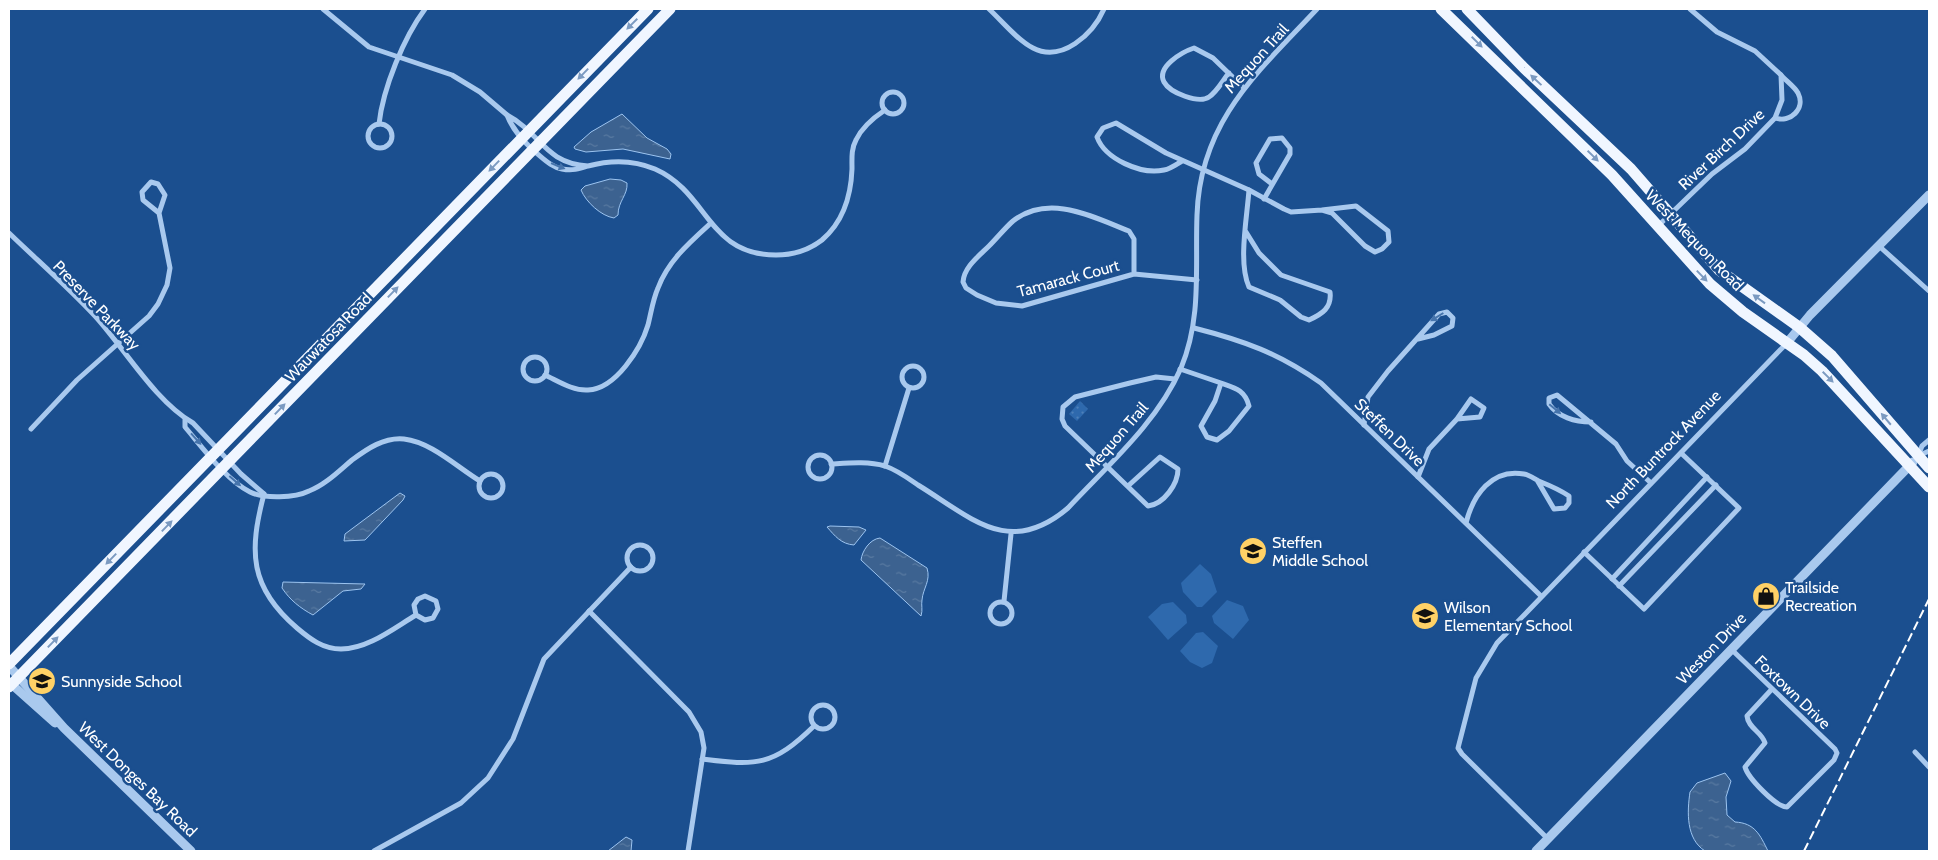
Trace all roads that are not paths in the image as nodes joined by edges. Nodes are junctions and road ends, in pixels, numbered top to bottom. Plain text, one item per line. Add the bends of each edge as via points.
1 (323, 9) edge
2 (425, 9) edge
3 (648, 9) edge
4 (670, 9) edge
5 (989, 9) edge
6 (1104, 9) edge
7 (1317, 9) edge
8 (1467, 9) edge
9 (1690, 9) edge
10 (1449, 11) edge
11 (399, 58) junction
12 (1229, 73) junction
13 (1781, 74) junction
14 (1244, 88) junction
15 (885, 110) junction
16 (1572, 113) junction
17 (507, 115) junction
18 (1775, 118) junction
19 (379, 124) junction
20 (1561, 125) junction
21 (524, 134) junction
22 (536, 145) junction
23 (1182, 161) junction
24 (588, 166) junction
25 (1204, 169) junction
26 (1272, 184) junction
27 (1249, 190) junction
28 (1929, 195) edge
29 (1264, 199) junction
30 (1322, 210) junction
31 (159, 213) junction
32 (1670, 215) junction
33 (711, 223) junction
34 (1658, 226) junction
35 (1246, 232) junction
36 (9, 233) edge
37 (1879, 246) junction
38 (1134, 274) junction
39 (1197, 280) junction
40 (1929, 291) edge
41 (1194, 328) junction
42 (1799, 328) junction
43 (1418, 339) junction
44 (118, 343) junction
45 (1786, 344) junction
46 (1180, 369) junction
47 (545, 375) junction
48 (1175, 379) junction
49 (1220, 383) junction
50 (909, 388) junction
51 (1457, 419) junction
52 (185, 420) junction
53 (1590, 422) junction
54 (1364, 425) junction
55 (31, 430) dead end
56 (1929, 440) edge
57 (1929, 451) edge
58 (215, 452) junction
59 (1681, 452) junction
60 (1918, 457) junction
61 (831, 464) junction
62 (226, 465) junction
63 (885, 466) junction
64 (1908, 466) junction
65 (1107, 467) junction
66 (1929, 468) edge
67 (1418, 477) junction
68 (1707, 477) junction
69 (1537, 480) junction
70 (480, 481) junction
71 (1651, 483) junction
72 (1716, 485) junction
73 (1128, 486) junction
74 (1929, 487) edge
75 (264, 494) junction
76 (1466, 523) junction
77 (1011, 534) junction
78 (1584, 552) junction
79 (631, 567) junction
80 (1612, 579) junction
81 (1619, 586) junction
82 (1542, 596) junction
83 (1004, 602) junction
84 (588, 611) junction
85 (416, 615) junction
86 (1731, 649) junction
87 (11, 676) edge
88 (1772, 689) junction
89 (814, 726) junction
90 (1915, 752) dead end
91 (702, 759) junction
92 (1929, 767) edge
93 (1548, 839) junction
94 (191, 851) edge
95 (374, 851) edge
96 (688, 851) edge
97 (1536, 851) edge

1 - 11 street via 369,48
2 - 11 street
3 -> 21 main road, Wauwatosa Road
4 - 22 main road, Wauwatosa Road
5 - 6 street via 1022,40 1047,52 1069,48 1080,40
7 - 14 street, Mequon Trail
16 -> 8 main road, West Mequon Road
9 - 13 street via 1717,32 1755,50
10 -> 20 main road, West Mequon Road
11 - 17 street via 452,75 480,92
11 - 19 street via 381,105
12 - 12 street via 1205,52 1194,48 1174,58 1163,74 1163,81 1167,87 1196,100 1208,98
12 - 14 street
13 - 18 street, River Birch Drive via 1782,100
13 - 18 street via 1799,94 1800,102 1793,116
14 - 25 street, Mequon Trail via 1224,116
15 - 15 street via 890,114 901,112 905,102 895,92 885,96 882,103
15 - 33 street via 873,118 856,140 852,151 852,184 843,214 822,240 801,252 760,255 732,245
16 - 20 main road
16 - 32 main road, West Mequon Road via 1631,169
17 - 21 street via 512,126
17 - 21 street via 519,121
18 - 32 street, River Birch Drive
19 - 19 street via 372,126 367,137 373,147 381,148 389,145 392,133 387,126
20 -> 34 main road, West Mequon Road
21 - 22 street
21 - 22 street
21 -> 58 main road, Wauwatosa Road
22 - 24 street via 559,160
22 -> 24 street via 550,164 562,169
62 -> 22 main road, Wauwatosa Road
23 - 23 street via 1116,123 1103,128 1097,137 1107,154 1130,165 1164,170
23 - 25 street
24 - 33 street via 625,162 655,169 688,193
25 - 27 street
25 - 39 street, Mequon Trail via 1197,214
26 - 26 street via 1290,154 1290,148 1282,138 1270,139 1256,163 1259,174
26 - 29 street
27 - 29 street
27 - 35 street
28 - 37 street, North Buntrock Avenue
29 - 30 street via 1292,212
30 - 30 street via 1332,213 1375,252 1389,242 1388,231 1356,206
31 - 31 street via 165,195 158,184 151,182 142,192 143,200
31 - 44 street via 170,268 167,285 149,316
32 - 34 street, River Birch Drive
42 -> 32 main road, West Mequon Road via 1719,270
33 - 47 street via 668,268 657,288 640,346 616,376 589,390 568,386
34 -> 45 main road, West Mequon Road via 1710,284
35 - 35 street via 1244,272 1249,287 1280,300 1301,317 1309,320 1320,316 1328,308 1330,292 1281,275 1259,253
36 - 44 street, Preserve Parkway via 93,314
37 - 40 street
37 - 42 street, North Buntrock Avenue
38 - 38 street, Tamarack Court via 1134,239 1129,231 1061,207 1035,210 1013,221 967,268 963,282 977,295 1022,306
38 - 39 street, Tamarack Court
39 - 41 street, Mequon Trail
41 - 46 street, Mequon Trail
41 - 54 street, Steffen Drive via 1244,342 1291,363 1321,383
42 - 45 street, North Buntrock Avenue
60 -> 42 main road, West Mequon Road via 1843,367
43 -> 43 street via 1434,336 1452,326 1453,318 1447,312 1439,314 1429,322
43 - 54 street via 1368,397
44 - 52 street, Preserve Parkway
44 - 55 street via 77,380
45 - 59 street, North Buntrock Avenue
45 -> 64 main road, West Mequon Road via 1822,371
46 - 48 street, Mequon Trail
46 - 49 street
47 - 47 street via 546,364 541,359 530,358 525,363 525,375 531,380 539,380
48 - 65 street, Mequon Trail via 1151,420
48 - 65 street via 1156,377 1075,397 1067,402 1062,413 1065,426
49 - 49 street via 1202,426 1207,437 1217,440 1249,406 1241,390
50 - 50 street via 916,388 924,380 924,373 916,366 908,367 902,376 903,383
50 - 63 street
51 - 51 street via 1480,417 1484,408 1471,399
51 - 67 street via 1429,449
52 - 58 street, Preserve Parkway via 193,423
52 -> 58 street, Preserve Parkway via 185,427
53 -> 53 street via 1557,395 1549,398 1548,404 1554,411 1580,422
53 - 71 street via 1616,444
54 - 67 street, Steffen Drive
56 - 60 street via 1922,446
57 - 60 street
58 - 62 street
58 - 62 street
58 -> 87 main road, Wauwatosa Road via 49,623
59 - 68 street
59 - 71 street, North Buntrock Avenue
60 - 64 street, Weston Drive
60 - 66 main road, West Mequon Road
61 - 61 street via 827,458 816,456 808,469 815,478 822,479 831,472
61 - 63 street
62 - 75 street
62 -> 75 street via 246,490
87 -> 62 main road, Wauwatosa Road
63 - 77 street via 982,524
64 - 74 main road, West Mequon Road
64 - 86 street, Weston Drive
65 - 73 street
65 - 77 street, Mequon Trail via 1055,520 1040,528
67 - 76 street, Steffen Drive
68 - 72 street
68 - 80 street
69 - 69 street via 1554,509 1565,508 1569,496
69 - 76 street via 1525,474 1502,475 1491,480 1474,498
70 - 70 street via 479,490 486,497 495,498 501,493 502,482 496,476 487,475
70 - 75 street via 428,448 403,439 392,439 365,450 309,492 287,496
71 - 78 street, North Buntrock Avenue
72 - 81 street
72 - 81 street via 1739,508 1644,609
73 - 73 street via 1148,506 1155,505 1176,482 1178,469 1160,456
75 - 85 street via 255,534 255,559 260,578 276,608 307,636 322,646 340,649 368,643
76 - 82 street, Steffen Drive
77 - 83 street
78 - 80 street
78 - 82 street, North Buntrock Avenue
79 - 79 street via 640,571 648,568 652,562 650,550 643,546 631,549 628,556
79 - 84 street
80 - 81 street
82 - 93 street, North Buntrock Avenue via 1497,643 1483,663 1458,748
83 - 83 street via 994,604 990,610 991,617 999,624 1012,617 1012,609
84 - 91 street via 689,712 700,732 704,748
84 - 95 street via 544,658 513,739 488,778 456,807
85 - 85 street via 425,620 432,618 438,609 436,601 425,596 418,599 414,605
86 - 88 street, Foxtown Drive
86 - 93 street, Weston Drive
87 - 94 street, West Donges Bay Road via 44,715 64,728
88 - 88 street, Foxtown Drive via 1747,716 1765,743 1746,764 1748,775 1780,806 1787,807 1834,760 1837,753
89 - 89 street via 822,729 830,726 835,719 831,708 824,704 813,708 810,715
89 - 91 street via 777,755 761,761 748,764
90 - 92 street
91 - 96 street
93 - 97 street, Weston Drive

